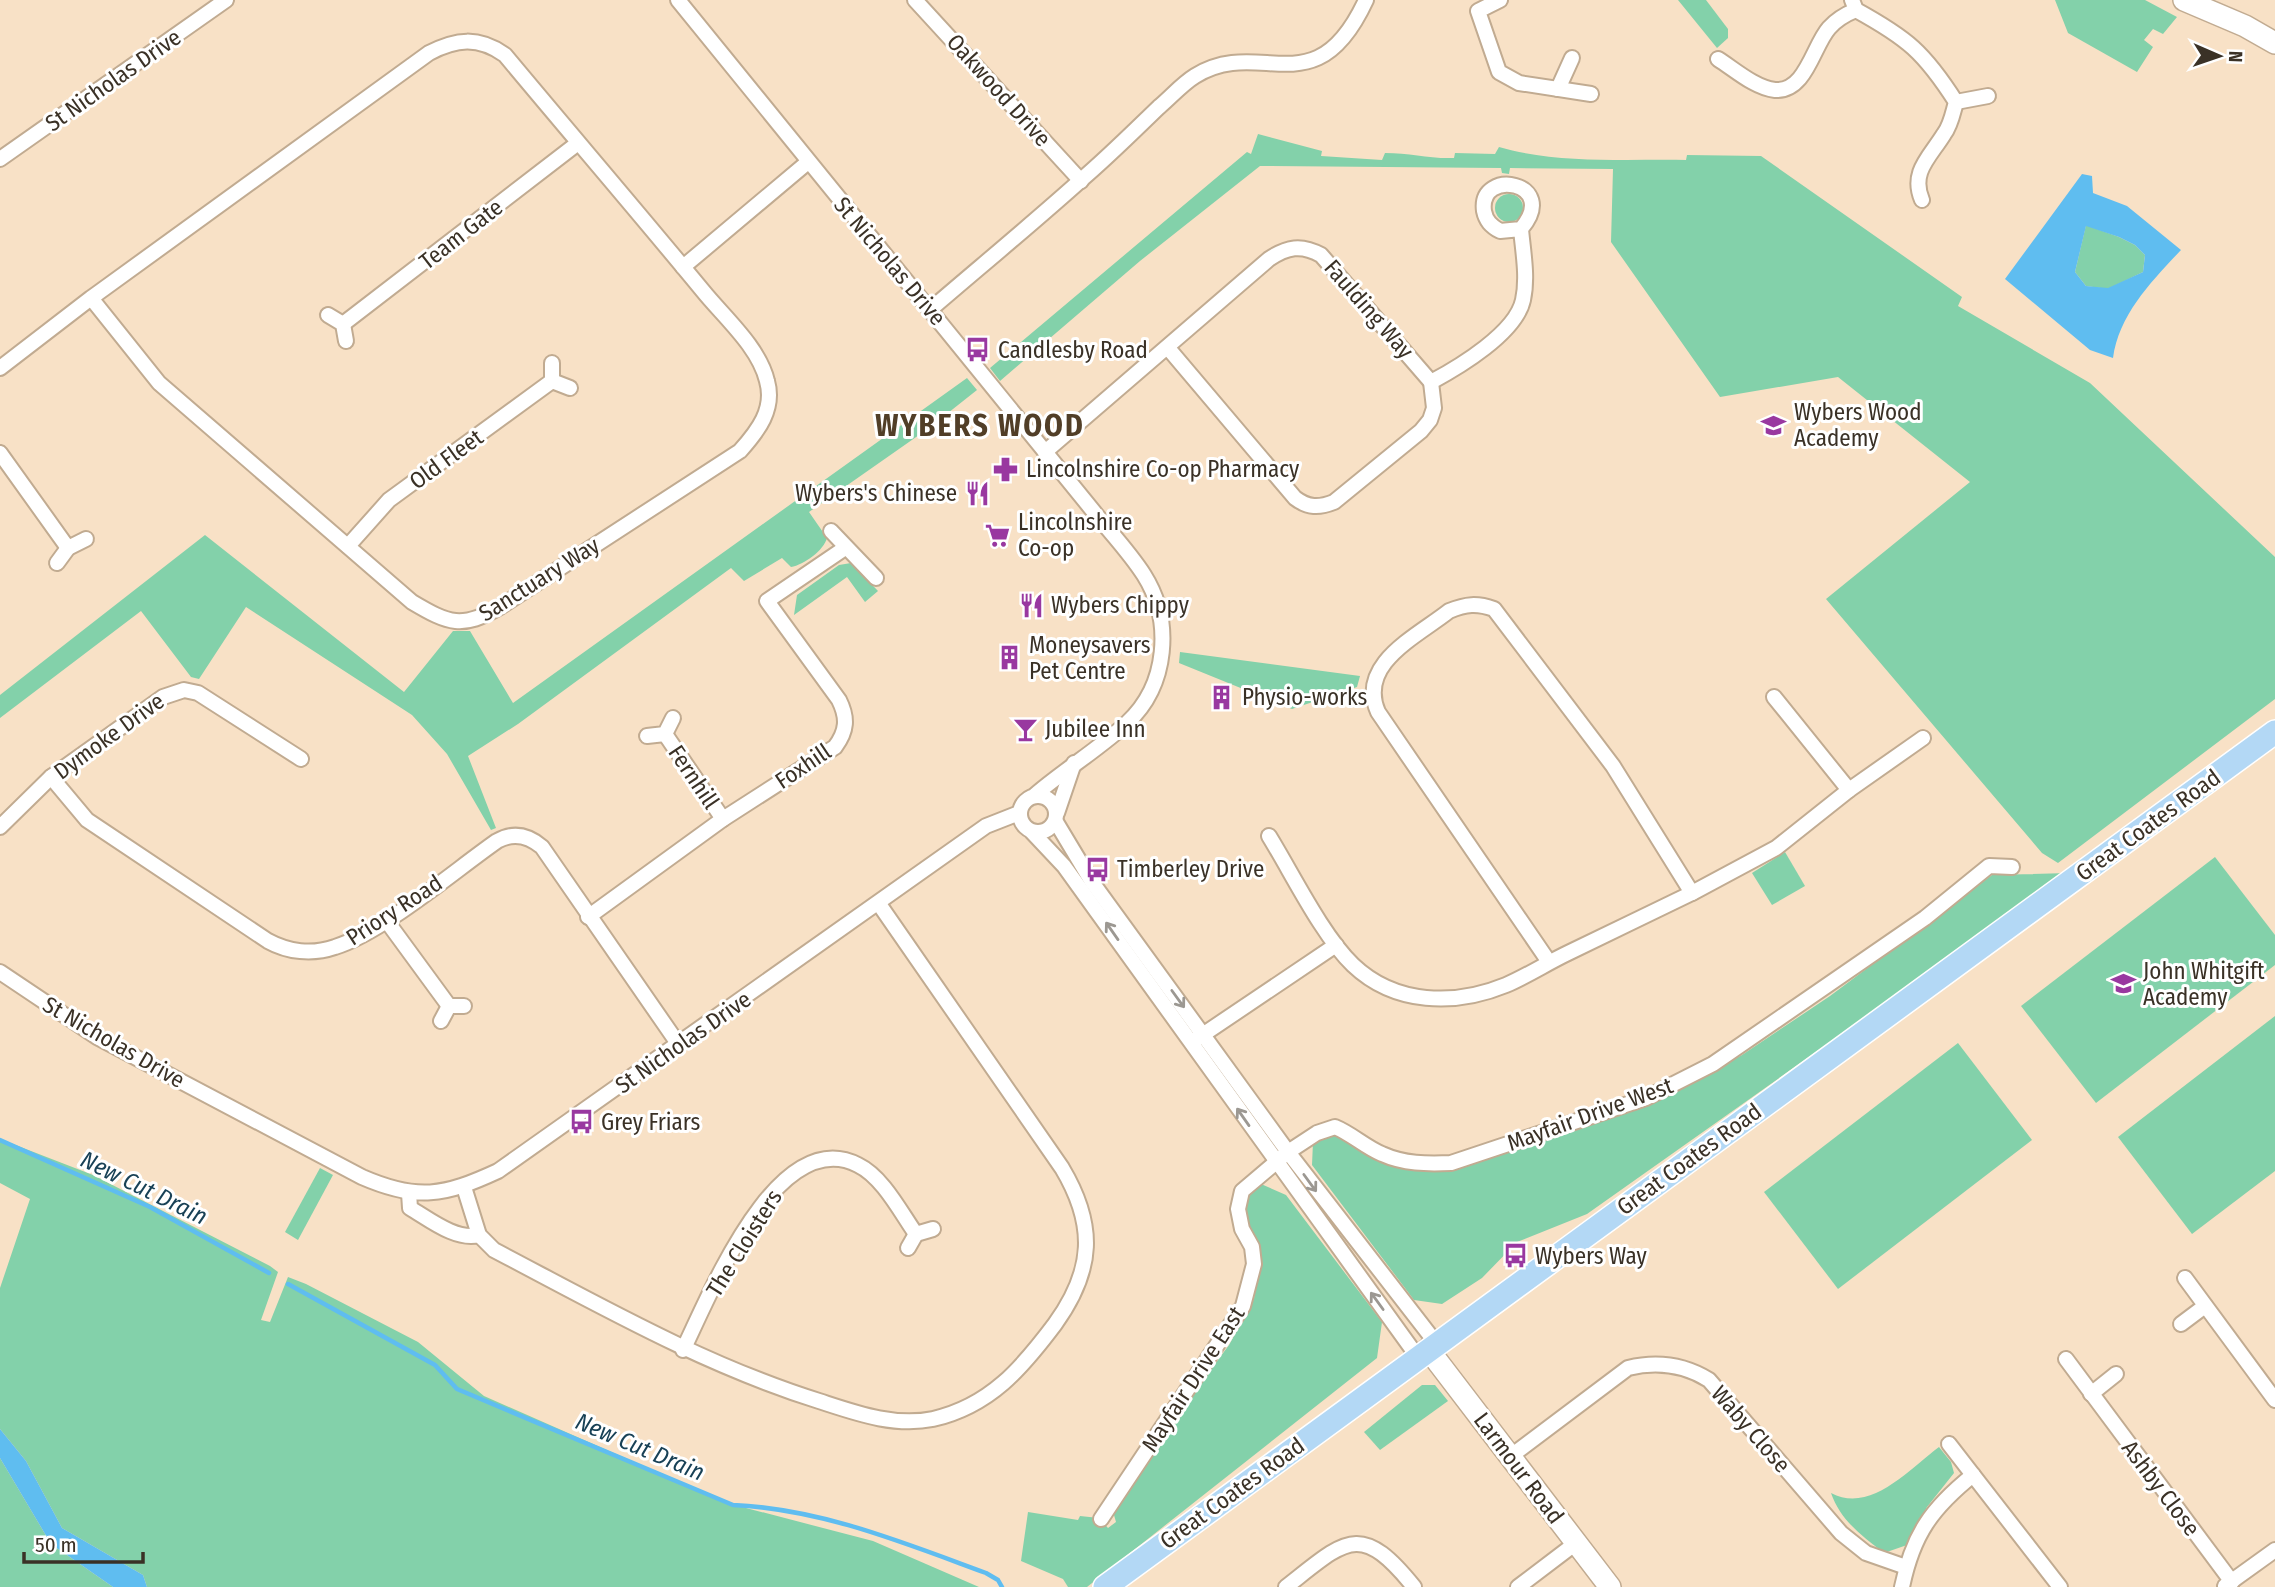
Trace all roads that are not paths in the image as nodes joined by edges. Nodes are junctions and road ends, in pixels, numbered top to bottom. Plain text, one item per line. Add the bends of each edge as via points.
1 (226, 0) edge
2 (678, 0) edge
3 (915, 0) edge
4 (1366, 0) edge
5 (1466, 0) edge
6 (1500, 0) edge
7 (2184, 0) edge
8 (1854, 5) edge
9 (1478, 11) junction
10 (2275, 43) edge
11 (1572, 58) dead end
12 (1718, 59) dead end
13 (1558, 89) junction
14 (1591, 94) dead end
15 (1988, 96) dead end
16 (1956, 102) junction
17 (579, 143) junction
18 (0, 159) edge
19 (808, 162) junction
20 (1081, 181) junction
21 (1922, 200) dead end
22 (1521, 229) dead end
23 (683, 267) junction
24 (91, 298) junction
25 (931, 309) junction
26 (328, 315) dead end
27 (343, 324) junction
28 (346, 341) dead end
29 (1168, 348) junction
30 (552, 363) dead end
31 (0, 368) edge
32 (552, 381) junction
33 (1431, 382) junction
34 (570, 388) dead end
35 (1045, 452) junction
36 (0, 453) edge
37 (831, 531) dead end
38 (86, 539) dead end
39 (348, 546) junction
40 (68, 548) junction
41 (845, 548) junction
42 (57, 563) dead end
43 (876, 578) dead end
44 (1774, 698) dead end
45 (673, 718) dead end
46 (2275, 732) edge
47 (665, 734) junction
48 (646, 736) dead end
49 (1923, 738) dead end
50 (301, 759) dead end
51 (1075, 762) junction
52 (51, 777) junction
53 (1849, 790) junction
54 (1035, 795) junction
55 (1019, 813) junction
56 (1056, 817) junction
57 (723, 819) junction
58 (0, 827) edge
59 (1032, 832) junction
60 (1269, 836) dead end
61 (2012, 867) dead end
62 (1692, 893) junction
63 (879, 904) junction
64 (589, 917) junction
65 (386, 920) junction
66 (1336, 945) junction
67 (1549, 962) junction
68 (0, 972) edge
69 (449, 1006) junction
70 (464, 1006) dead end
71 (441, 1021) dead end
72 (1204, 1034) junction
73 (1191, 1043) junction
74 (679, 1045) junction
75 (1288, 1152) junction
76 (1276, 1164) junction
77 (464, 1187) junction
78 (409, 1193) junction
79 (933, 1228) dead end
80 (916, 1234) junction
81 (479, 1235) junction
82 (908, 1248) dead end
83 (2185, 1278) dead end
84 (2206, 1306) junction
85 (2181, 1324) dead end
86 (1427, 1349) junction
87 (683, 1350) junction
88 (2066, 1359) dead end
89 (2116, 1374) dead end
90 (2091, 1394) junction
91 (2275, 1400) edge
92 (1949, 1444) dead end
93 (1511, 1456) junction
94 (1973, 1475) junction
95 (1101, 1519) dead end
96 (1576, 1543) junction
97 (2275, 1549) edge
98 (1906, 1567) junction
99 (2228, 1584) edge
100 (1105, 1587) edge
101 (1286, 1587) edge
102 (1414, 1587) edge
103 (1518, 1587) edge
104 (1610, 1587) edge
105 (1902, 1587) edge
106 (2060, 1587) edge

1 - 18 street, St Nicholas Drive
2 - 19 street, St Nicholas Drive
3 - 20 street, Oakwood Drive
4 - 20 street via 1340,43 1317,57 1295,65 1227,65 1195,75
5 - 9 street
6 - 9 street
7 - 10 street
8 - 12 street via 1830,25 1800,79 1788,88 1774,90 1758,84
8 - 16 street via 1919,50
9 - 13 street via 1499,72 1519,83
11 - 13 street
13 - 14 street
15 - 16 street
16 - 21 street via 1946,132 1922,162 1916,187
17 - 23 street, Sanctuary Way
17 - 24 street, Sanctuary Way via 505,55 478,41 455,42 429,53
17 - 27 street, Team Gate
19 - 23 street
19 - 25 street, St Nicholas Drive
20 - 25 street
22 - 33 street via 1524,297 1514,320 1459,367
23 - 39 street, Sanctuary Way via 758,359 768,382 768,405 760,429 740,451 500,607 469,621 452,622 412,602
24 - 31 street, Sanctuary Way
24 - 39 street, Sanctuary Way via 159,383
25 - 35 street, St Nicholas Drive
26 - 27 street
27 - 28 street
29 - 33 street, Faulding Way via 1269,259 1296,247 1321,255
29 - 33 street via 1295,498 1310,506 1334,502 1421,431 1434,408
29 - 35 street, Faulding Way
30 - 32 street
32 - 34 street
32 - 39 street, Old Fleet via 389,500
35 - 51 street, St Nicholas Drive via 1144,575 1162,621 1162,662 1144,701 1129,722
36 - 40 street
37 - 41 street
38 - 40 street
40 - 42 street
41 - 43 street
41 - 57 street, Foxhill via 767,601 839,700 845,711 843,736 835,747
44 - 53 street
45 - 47 street, Fernhill
46 - 86 main road, Great Coates Road
47 - 48 street, Fernhill
47 - 57 street, Fernhill
49 - 53 street
50 - 52 street, Dymoke Drive via 208,699 184,690 163,697
51 - 54 street, St Nicholas Drive
51 - 56 street
52 - 58 street, Dymoke Drive
52 - 65 street, Priory Road via 87,820 282,949 337,947
53 - 62 street via 1776,848
54 - 55 street
54 - 56 street via 1050,799
55 - 59 street via 1022,825
55 - 63 street, St Nicholas Drive via 986,826
56 - 59 street via 1046,831
56 -> 72 street via 1092,882
57 - 64 street, Foxhill
73 -> 59 street via 1064,866
60 - 66 street
61 - 75 street, Mayfair Drive West via 1989,866 1924,918 1713,1064 1646,1098 1451,1163 1419,1165 1381,1154 1335,1127
62 - 67 street
62 - 67 street via 1613,766 1494,610 1479,604 1449,611 1380,666 1371,697
63 - 74 street, St Nicholas Drive
63 - 87 street via 1071,1184 1083,1213 1087,1244 1074,1293 1009,1381 971,1405 933,1419 866,1416 763,1383
64 - 65 street, Priory Road via 542,847 515,835 497,841
64 - 74 street, Priory Road
65 - 69 street
66 - 67 street via 1372,981 1403,995 1433,999 1507,985
66 - 72 street
68 - 78 street, St Nicholas Drive via 97,1037 362,1177
69 - 70 street
69 - 71 street
72 - 73 street
72 - 75 street
76 -> 73 street
74 - 77 street, St Nicholas Drive via 508,1164
75 - 76 street
75 -> 86 street
86 -> 76 street
76 - 95 street, Mayfair Drive East via 1242,1191 1238,1209 1254,1264 1243,1307
77 - 78 street, St Nicholas Drive via 438,1194
77 - 81 street
78 - 81 street via 410,1208 457,1233
79 - 80 street
80 - 82 street
80 - 87 street, The Cloisters via 874,1176 860,1165 841,1158 808,1163 793,1171 763,1203 720,1274
81 - 87 street via 494,1251
83 - 84 street
84 - 85 street
84 - 91 street
86 - 93 street, Larmour Road
86 - 100 main road, Great Coates Road
88 - 90 street, Ashby Close
89 - 90 street
90 - 99 street, Ashby Close
92 - 94 street
93 - 96 street, Larmour Road
93 - 98 street, Waby Close via 1628,1368 1650,1363 1692,1370 1709,1380 1841,1533 1866,1553
94 - 98 street via 1930,1515
94 - 106 street
96 - 103 street
96 - 104 street, Larmour Road
97 - 99 street
98 - 105 street
101 - 102 street via 1329,1553 1351,1544 1373,1545 1391,1558

